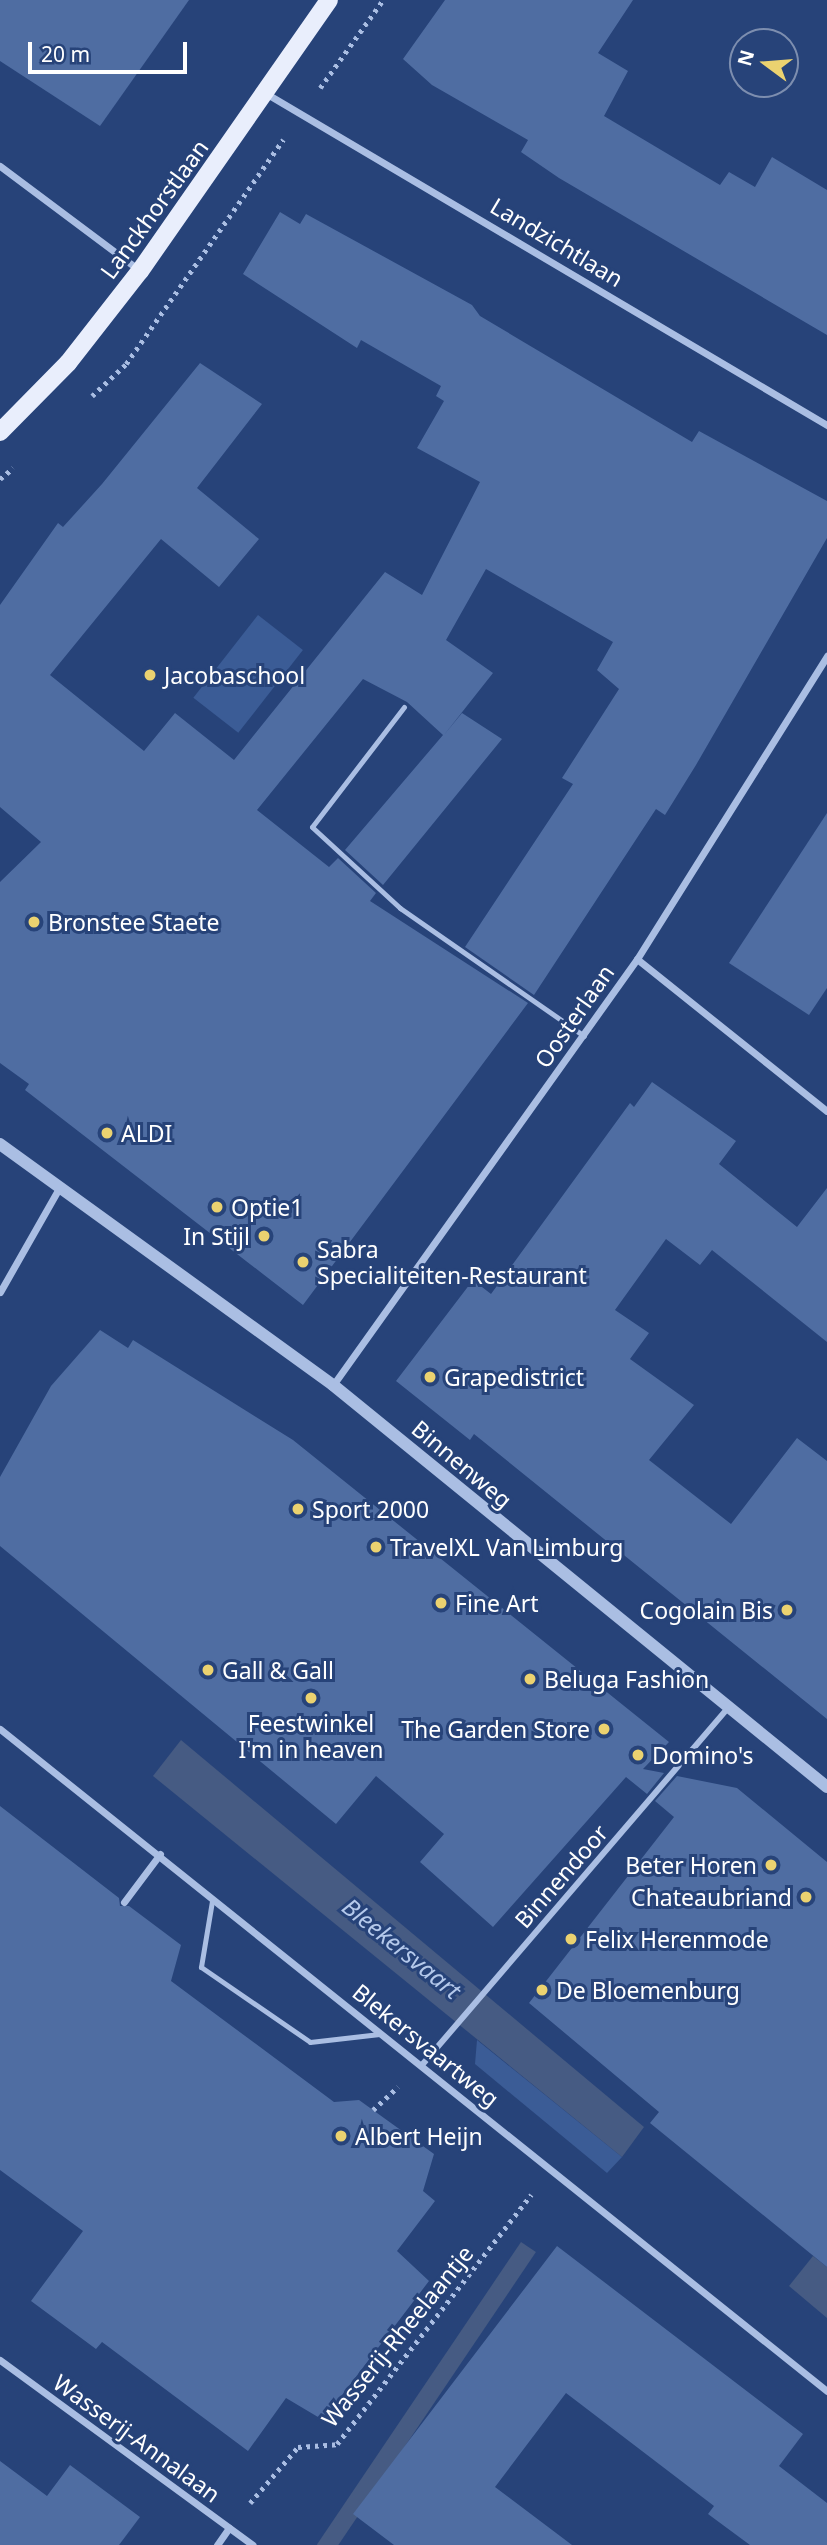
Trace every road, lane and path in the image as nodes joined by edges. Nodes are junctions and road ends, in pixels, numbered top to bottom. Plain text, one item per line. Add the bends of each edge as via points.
1 (329, 0) edge
2 (267, 94) junction
3 (0, 166) edge
4 (140, 271) junction
5 (827, 425) edge
6 (0, 432) edge
7 (827, 656) edge
8 (404, 707) dead end
9 (637, 959) junction
10 (584, 1036) junction
11 (827, 1111) edge
12 (0, 1144) edge
13 (59, 1188) junction
14 (0, 1292) edge
15 (332, 1384) junction
16 (726, 1710) junction
17 (0, 1729) edge
18 (827, 1787) edge
19 (160, 1854) junction
20 (212, 1901) junction
21 (124, 1902) dead end
22 (383, 2033) junction
23 (422, 2066) junction
24 (549, 2172) junction
25 (0, 2360) edge
26 (827, 2391) edge
27 (229, 2528) junction
28 (217, 2545) edge
29 (253, 2545) edge

1 - 2 main road, Lanckhorstlaan
2 - 4 main road, Lanckhorstlaan
2 - 5 street, Landzichtlaan
3 - 4 street
4 - 6 main road, Lanckhorstlaan via 68,363
7 - 9 street, Oosterlaan
8 - 10 lane via 312,827 400,908
9 - 10 street, Oosterlaan
9 - 11 street
10 - 15 street, Oosterlaan
12 - 13 street, Binnenweg
13 - 14 street
13 - 15 street, Binnenweg
15 - 16 street, Binnenweg
16 - 18 street, Binnenweg
16 - 23 street, Binnendoor
17 - 19 street, Blekersvaartweg
19 - 20 street, Blekersvaartweg
19 - 21 street
20 - 22 street, Blekersvaartweg
20 - 22 lane via 201,1967 310,2042
22 - 23 street, Blekersvaartweg
23 - 24 street, Blekersvaartweg
24 - 26 street, Blekersvaartweg
24 - 27 path, Wasserij-Rheelaantje via 337,2444 298,2447
25 - 27 street, Wasserij-Annalaan
27 - 28 street
27 - 29 street, Wasserij-Annalaan

